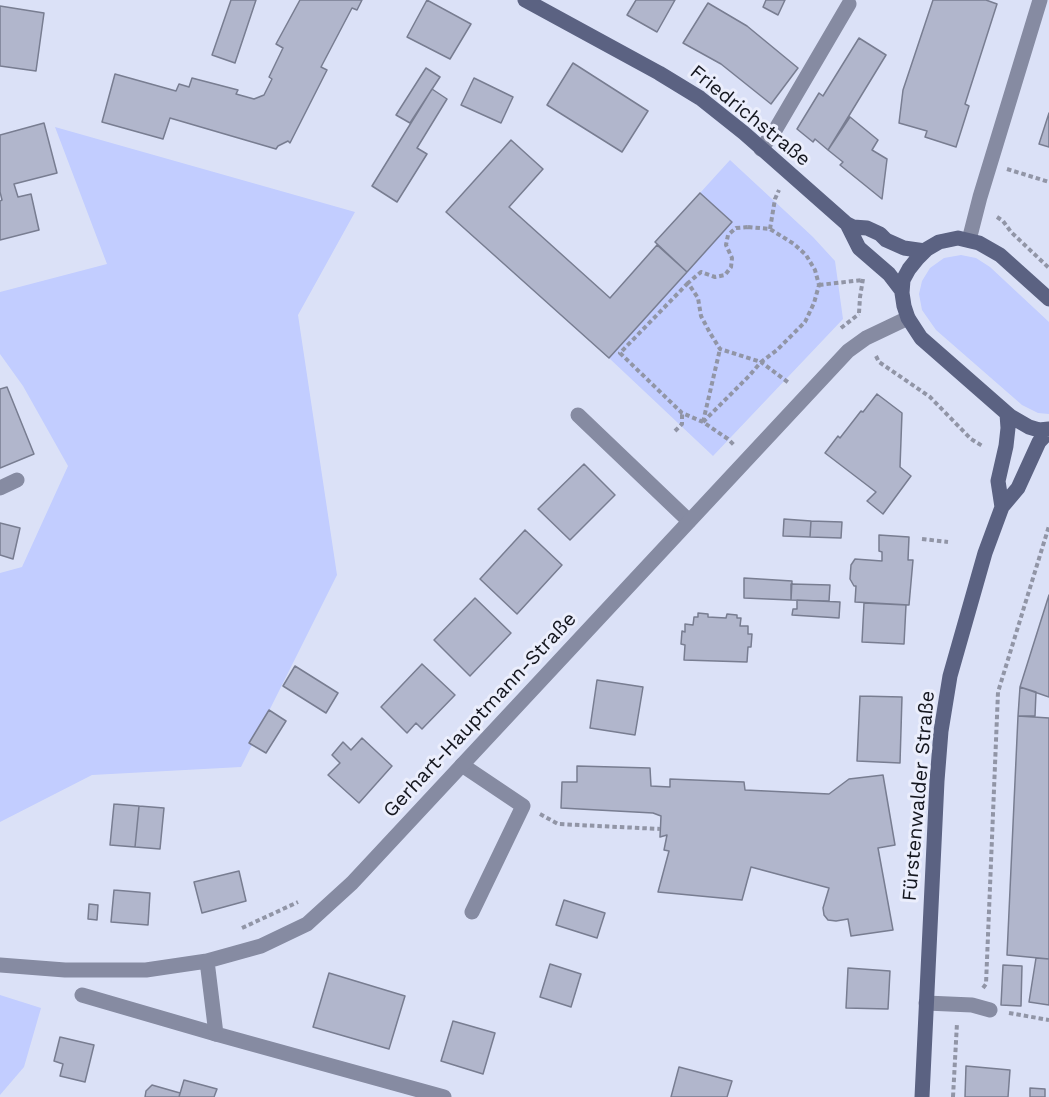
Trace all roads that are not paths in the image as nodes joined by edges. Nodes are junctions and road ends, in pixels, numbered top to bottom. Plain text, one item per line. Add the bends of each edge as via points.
1 (525, 0) edge
2 (1040, 0) edge
3 (849, 4) dead end
4 (761, 149) junction
5 (847, 224) junction
6 (969, 240) junction
7 (925, 251) junction
8 (902, 291) junction
9 (1049, 299) edge
10 (908, 318) junction
11 (1007, 414) junction
12 (578, 415) dead end
13 (1049, 430) edge
14 (17, 480) dead end
15 (0, 488) edge
16 (1002, 507) junction
17 (689, 521) junction
18 (462, 765) junction
19 (472, 912) dead end
20 (207, 962) junction
21 (0, 965) edge
22 (82, 995) dead end
23 (926, 1003) junction
24 (990, 1010) road end
25 (216, 1035) junction
26 (444, 1097) edge
27 (922, 1097) edge

1 - 4 main road, Friedrichstraße via 688,90
2 - 6 street
3 - 4 street
4 - 5 main road, Friedrichstraße
5 - 7 main road, Friedrichstraße via 867,228 904,248
5 - 8 main road, Friedrichstraße via 859,248
6 - 7 main road via 948,239
6 - 9 main road via 1000,255
7 - 8 main road via 909,269
8 - 10 main road
10 - 11 main road via 921,338
10 - 17 street, Gerhart-Hauptmann-Straße via 848,351
11 - 13 main road via 1029,427
11 - 16 main road, Fürstenwalder Straße via 998,481
12 - 17 street
13 - 16 main road, Fürstenwalder Straße via 1039,442 1018,488
14 - 15 street
16 - 23 main road, Fürstenwalder Straße via 964,624 941,731
17 - 18 street, Gerhart-Hauptmann-Straße
18 - 19 street via 523,806
18 - 20 street, Gerhart-Hauptmann-Straße via 352,884 307,924 261,946
20 - 21 street, Gerhart-Hauptmann-Straße via 146,970
20 - 25 street
22 - 25 street
23 - 24 street via 972,1005
23 - 27 main road, Fürstenwalder Straße
25 - 26 street

